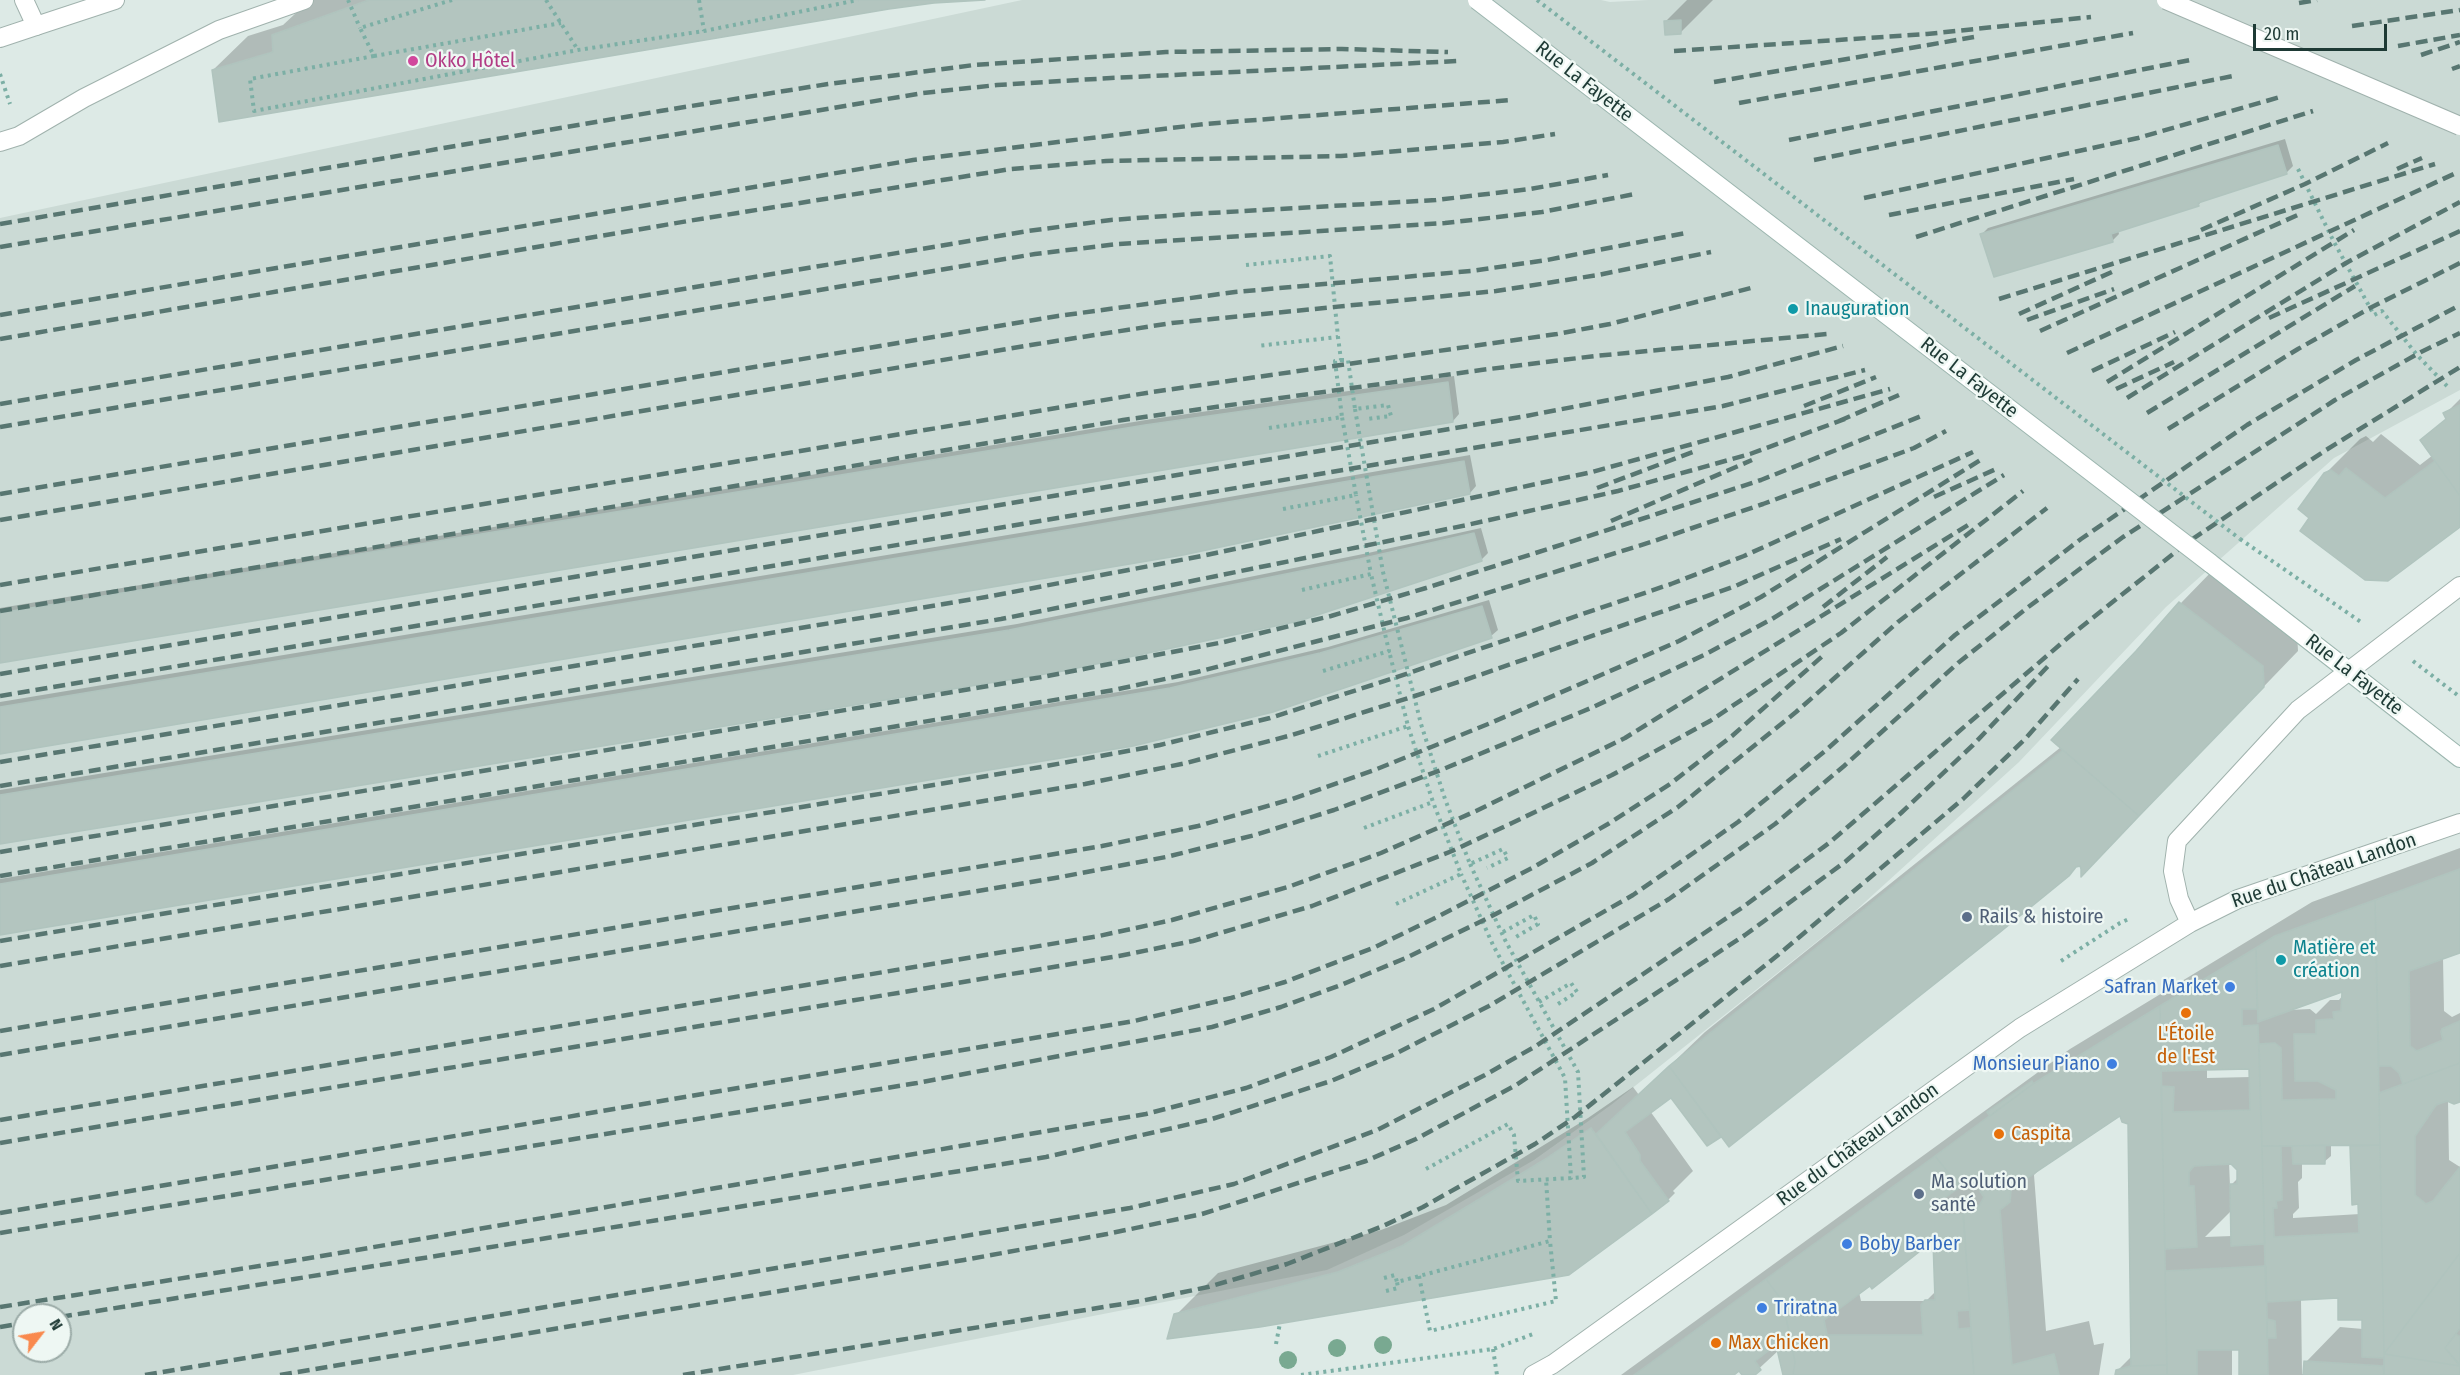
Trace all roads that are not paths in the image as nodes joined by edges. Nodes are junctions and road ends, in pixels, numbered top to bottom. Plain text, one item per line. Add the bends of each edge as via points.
1 (24, 0) edge
2 (115, 0) edge
3 (304, 0) edge
4 (1477, 0) edge
5 (2166, 0) edge
6 (36, 26) junction
7 (0, 38) edge
8 (2460, 126) edge
9 (0, 142) edge
10 (2460, 586) edge
11 (2348, 671) junction
12 (2460, 758) edge
13 (2460, 823) edge
14 (2190, 923) junction
15 (1533, 1375) edge

1 - 6 street
2 - 6 street
3 - 9 street via 219,30 84,98 19,136
4 - 11 street, Rue La Fayette, bridge
5 - 8 street, bridge
6 - 7 street
10 - 11 street
11 - 12 street, Rue La Fayette
11 - 14 street via 2298,710 2177,842 2173,871
13 - 14 street, Rue du Château Landon via 2238,899
14 - 15 street, Rue du Château Landon via 2020,1028

